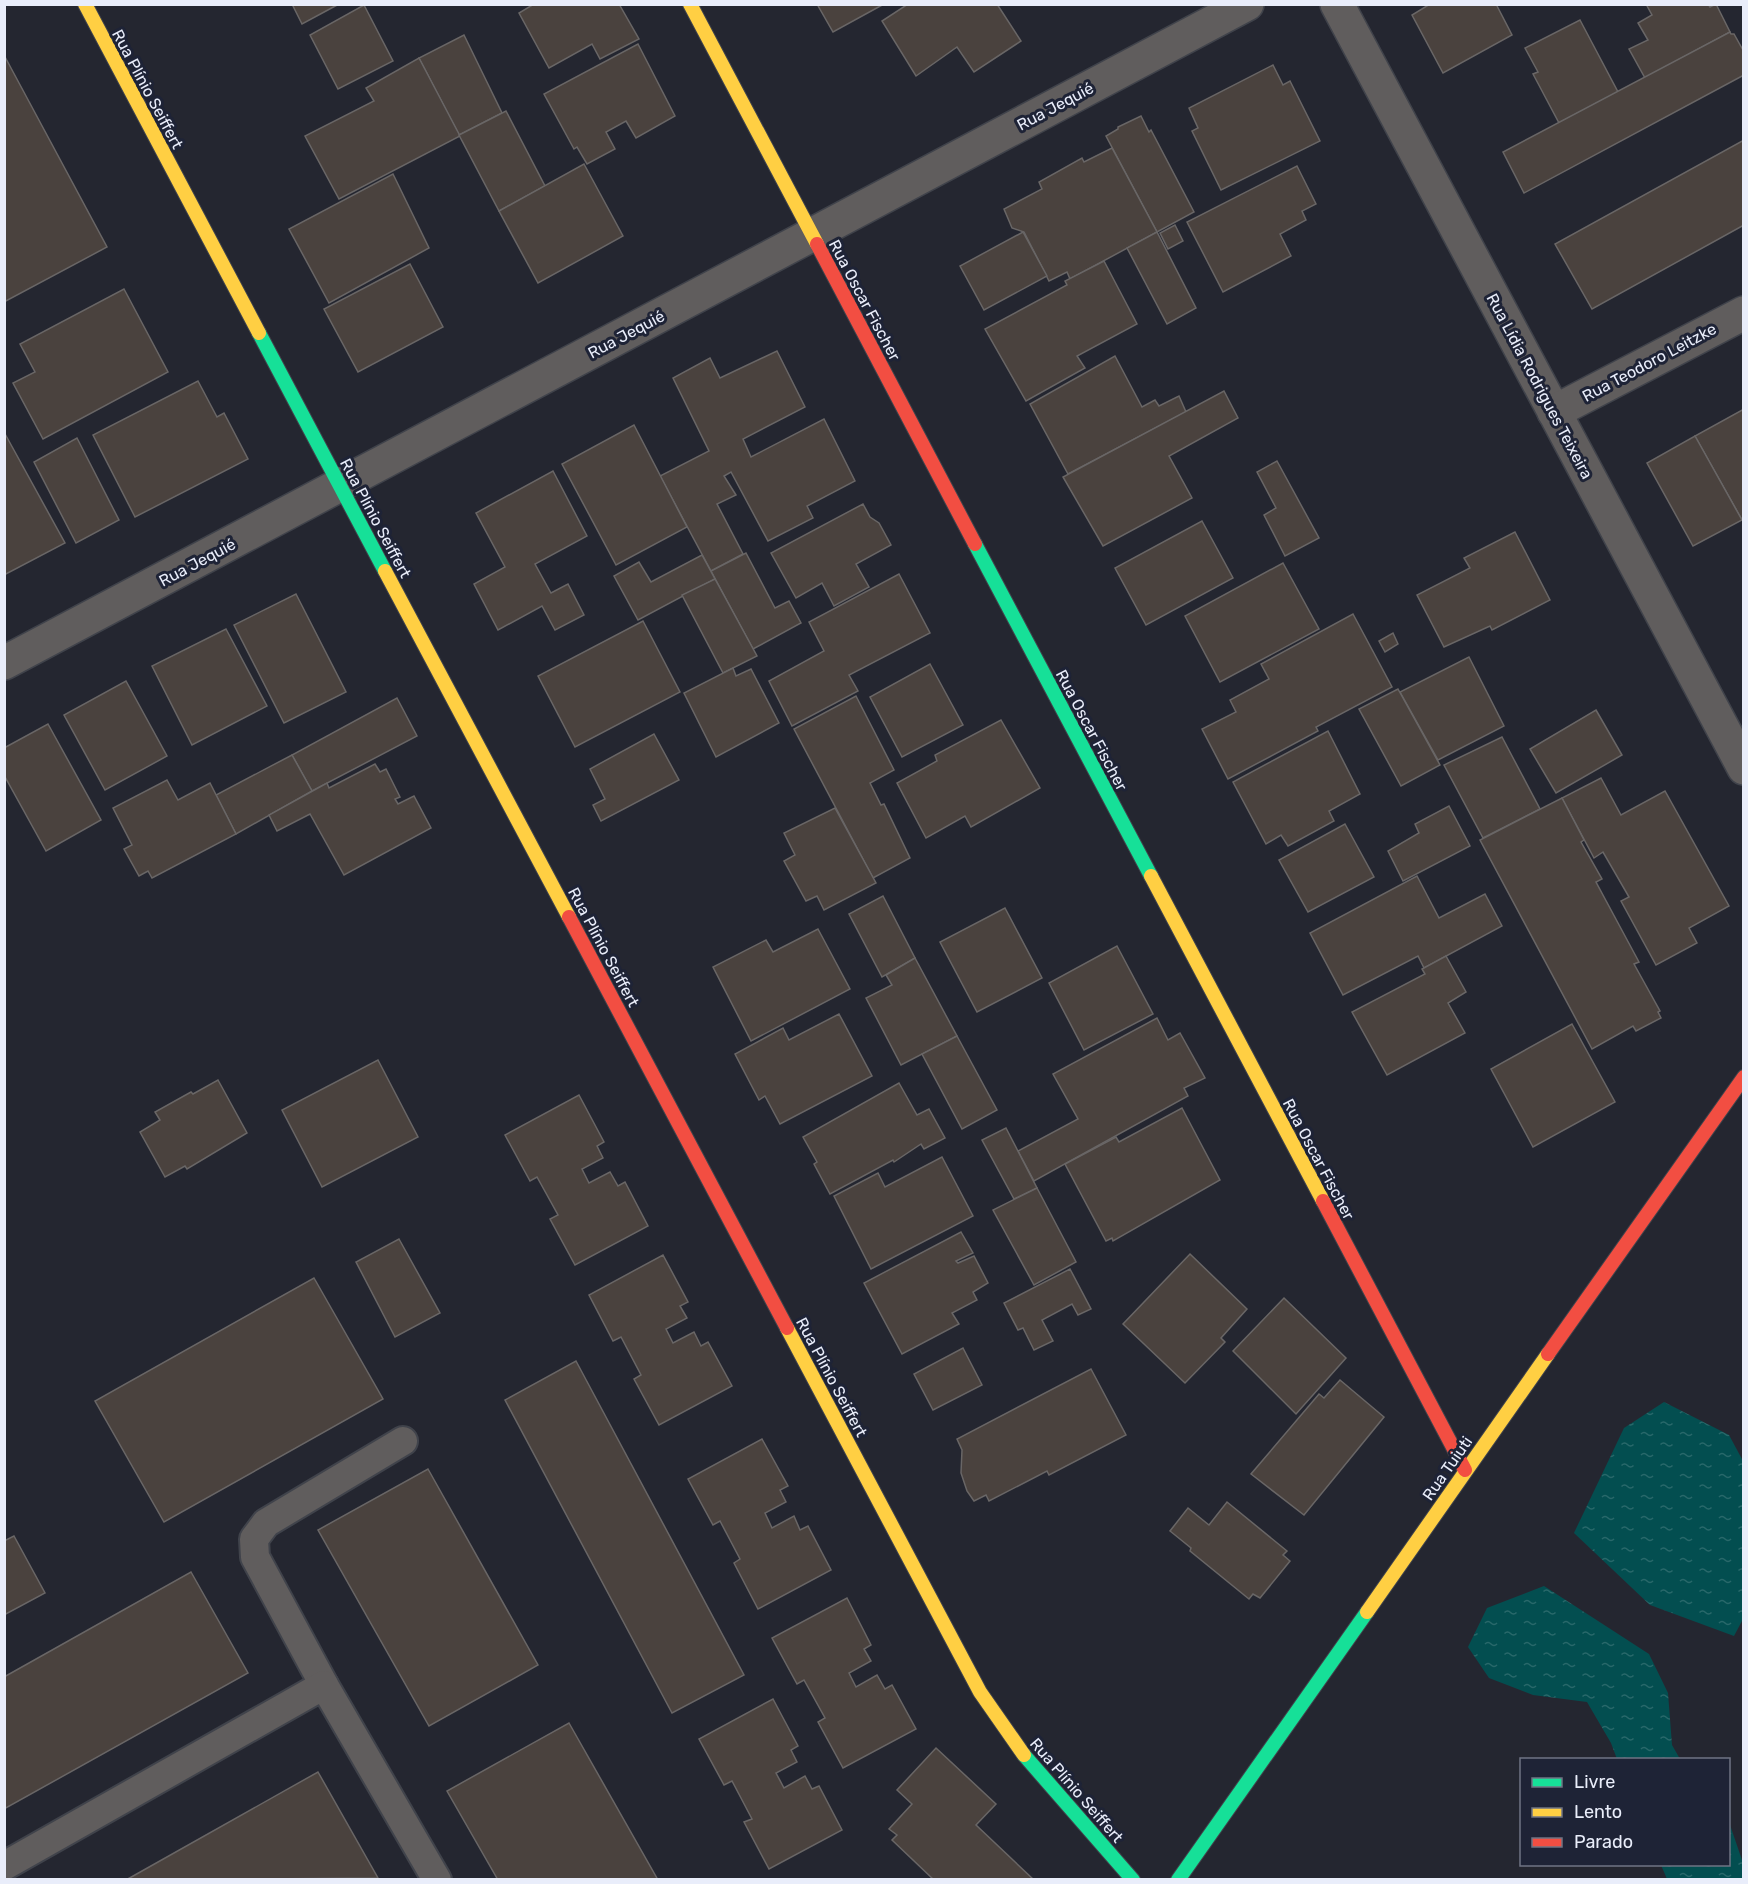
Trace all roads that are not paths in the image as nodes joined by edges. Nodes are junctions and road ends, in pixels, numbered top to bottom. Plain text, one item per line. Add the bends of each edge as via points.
1 (84, 4) edge
2 (690, 4) edge
3 (1247, 4) edge
4 (1337, 4) edge
5 (812, 235) junction
6 (1743, 313) edge
7 (1554, 412) junction
8 (340, 486) junction
9 (4, 663) edge
10 (1741, 758) edge
11 (1743, 1077) edge
12 (403, 1441) dead end
13 (1465, 1470) junction
14 (324, 1685) junction
15 (4, 1866) edge
16 (437, 1880) edge
17 (1133, 1880) edge
18 (1178, 1880) edge

1 - 8 street, Rua Plínio Seiffert
2 - 5 street, Rua Oscar Fischer
3 - 5 street, Rua Jequié
4 - 7 street, Rua Lídia Rodrigues Teixeira
5 - 8 street, Rua Jequié
5 - 13 street, Rua Oscar Fischer
6 - 7 street, Rua Teodoro Leitzke
7 - 10 street, Rua Lídia Rodrigues Teixeira
8 - 9 street, Rua Jequié
8 - 17 street, Rua Plínio Seiffert via 980,1692 1018,1749
11 - 13 street, Rua Tuiuti
12 - 14 lane via 266,1523 254,1539 255,1557
13 - 18 street, Rua Tuiuti
14 - 15 lane
14 - 16 lane

